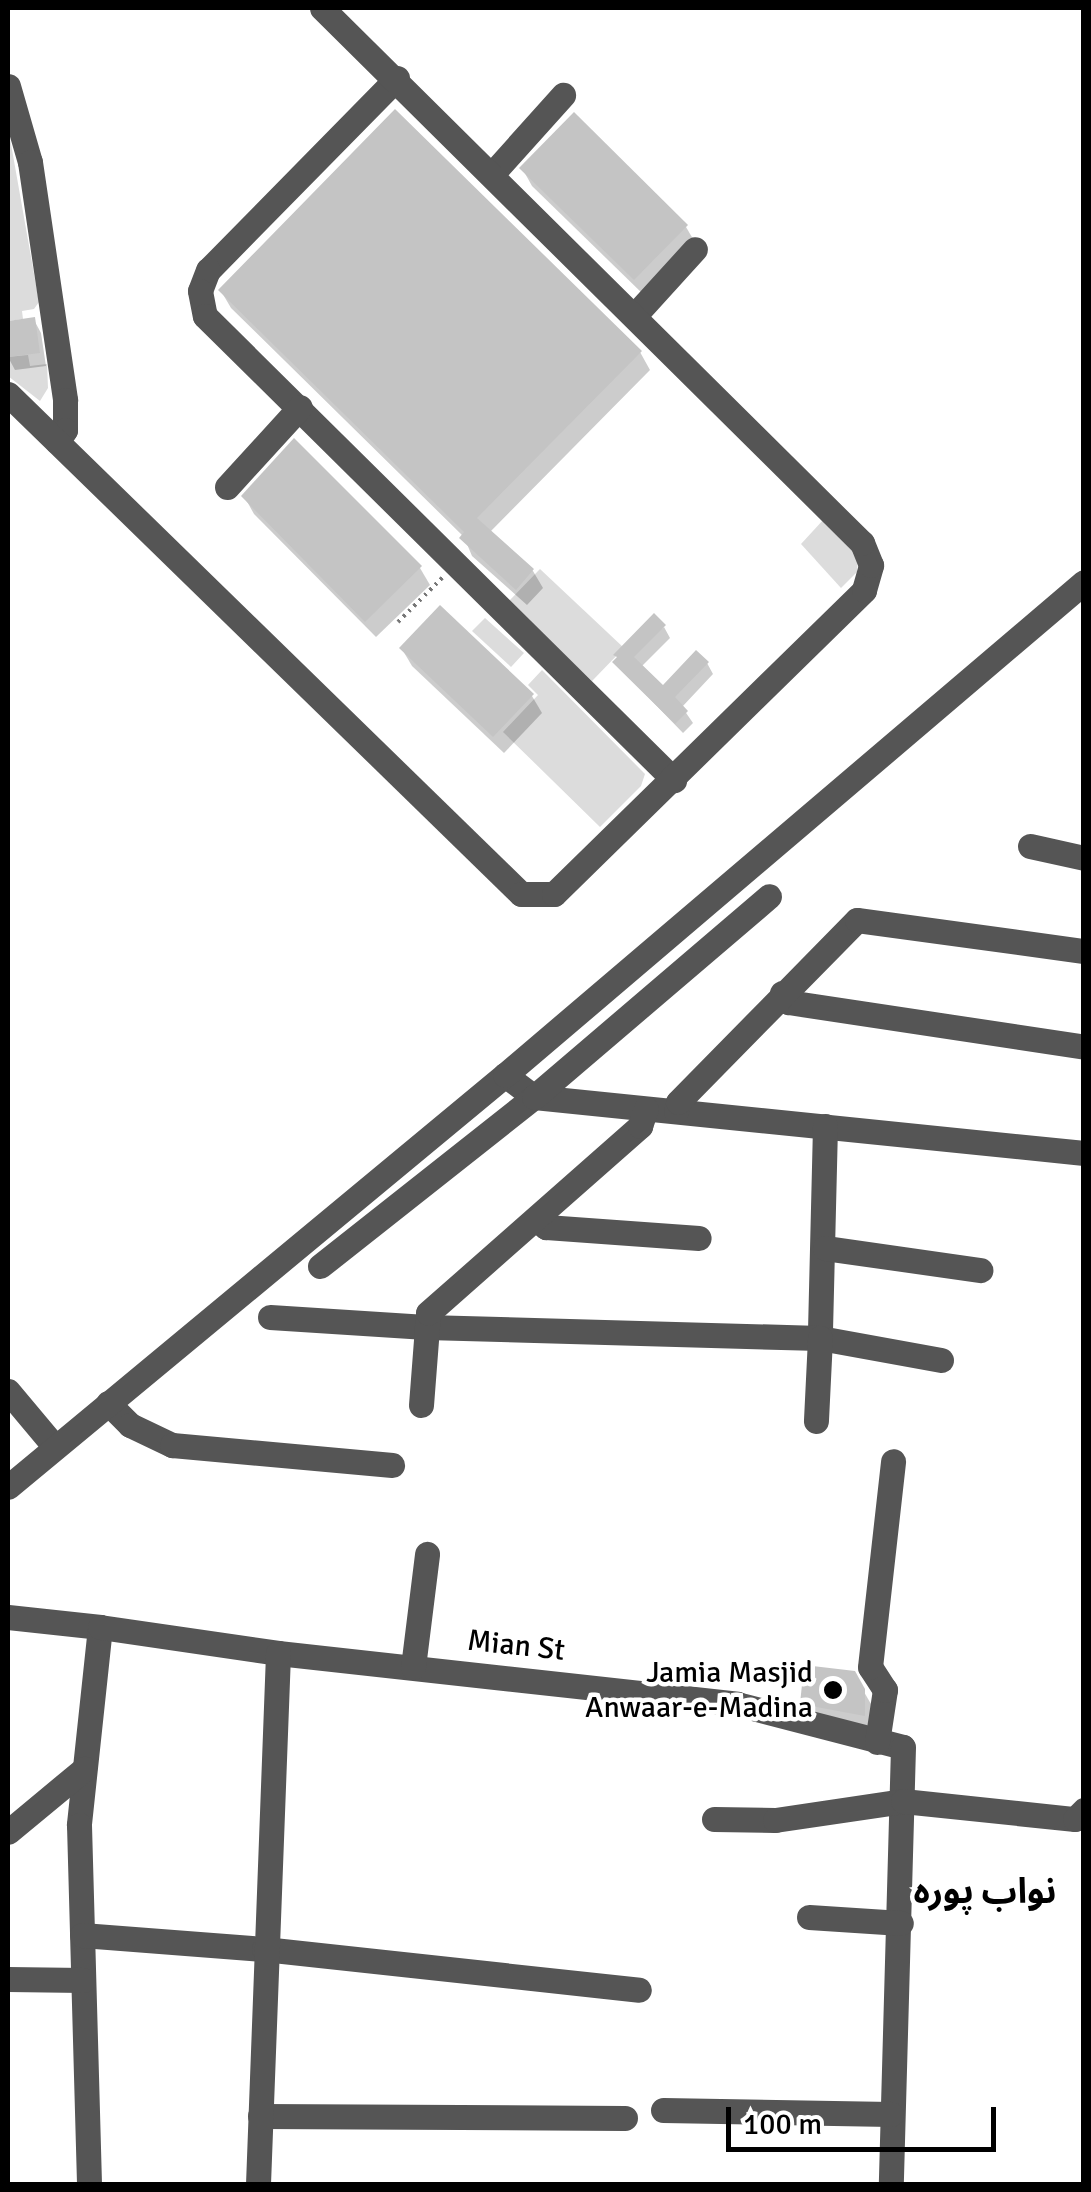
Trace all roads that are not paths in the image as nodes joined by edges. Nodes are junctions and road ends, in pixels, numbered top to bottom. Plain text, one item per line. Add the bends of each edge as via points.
1 (322, 8) edge
2 (397, 78) junction
3 (8, 86) edge
4 (564, 95) dead end
5 (492, 172) junction
6 (695, 249) dead end
7 (635, 315) junction
8 (8, 394) edge
9 (300, 407) junction
10 (57, 442) junction
11 (227, 487) dead end
12 (1084, 582) edge
13 (674, 780) junction
14 (1030, 846) dead end
15 (1084, 858) edge
16 (769, 896) dead end
17 (1084, 951) edge
18 (782, 993) junction
19 (1084, 1047) edge
20 (505, 1075) junction
21 (534, 1096) junction
22 (646, 1108) junction
23 (676, 1111) junction
24 (825, 1126) junction
25 (1084, 1153) edge
26 (536, 1219) junction
27 (699, 1238) dead end
28 (825, 1248) junction
29 (320, 1266) dead end
30 (980, 1270) dead end
31 (270, 1317) dead end
32 (426, 1327) junction
33 (820, 1338) junction
34 (941, 1360) dead end
35 (8, 1391) edge
36 (108, 1402) junction
37 (421, 1404) dead end
38 (816, 1421) dead end
39 (55, 1447) junction
40 (892, 1461) dead end
41 (392, 1465) dead end
42 (8, 1487) edge
43 (427, 1554) dead end
44 (8, 1617) edge
45 (100, 1628) junction
46 (278, 1652) junction
47 (413, 1667) junction
48 (877, 1742) junction
49 (84, 1770) junction
50 (902, 1801) junction
51 (1084, 1810) edge
52 (714, 1819) dead end
53 (8, 1832) edge
54 (809, 1917) dead end
55 (901, 1923) junction
56 (82, 1935) junction
57 (264, 1949) junction
58 (8, 1979) edge
59 (83, 1980) junction
60 (639, 1990) dead end
61 (663, 2110) dead end
62 (891, 2114) junction
63 (260, 2116) junction
64 (625, 2118) dead end
65 (89, 2184) edge
66 (258, 2184) edge
67 (891, 2184) edge

1 - 2 street
2 - 5 street
2 - 9 street via 202,280 205,316
3 - 10 street via 30,162 65,400 65,430
4 - 5 street
5 - 7 street
6 - 7 street
7 - 13 street via 862,543 871,565 864,590
8 - 10 street
9 - 11 street
9 - 13 street
10 - 13 street via 521,894 554,894
12 - 20 street
14 - 15 street
16 - 21 street
17 - 18 street via 864,918 850,924
18 - 19 street via 788,1002
18 - 23 street
20 - 21 street
20 - 36 street
21 - 22 street
21 - 29 street
22 - 23 street
22 - 26 street via 640,1126
23 - 24 street
24 - 25 street
24 - 28 street
26 - 27 street via 546,1226
26 - 32 street via 428,1312
28 - 30 street
28 - 33 street
31 - 32 street
32 - 33 street
32 - 37 street
33 - 34 street
33 - 38 street
35 - 39 street
36 - 39 street
36 - 41 street via 130,1425 172,1445
39 - 42 street
40 - 48 street via 870,1667 885,1690
43 - 47 street
44 - 45 street, Mian St
45 - 46 street, Mian St
45 - 49 street
46 - 47 street, Mian St
46 - 57 street
47 - 48 street, Mian St via 737,1704
48 - 50 street via 903,1747
49 - 53 street
49 - 56 street
50 - 51 street via 1075,1819
50 - 52 street via 776,1820
50 - 55 street
54 - 55 street
55 - 62 street
56 - 57 street
56 - 59 street
57 - 60 street
57 - 63 street
58 - 59 street
59 - 65 street
61 - 62 street
62 - 67 street
63 - 64 street
63 - 66 street

